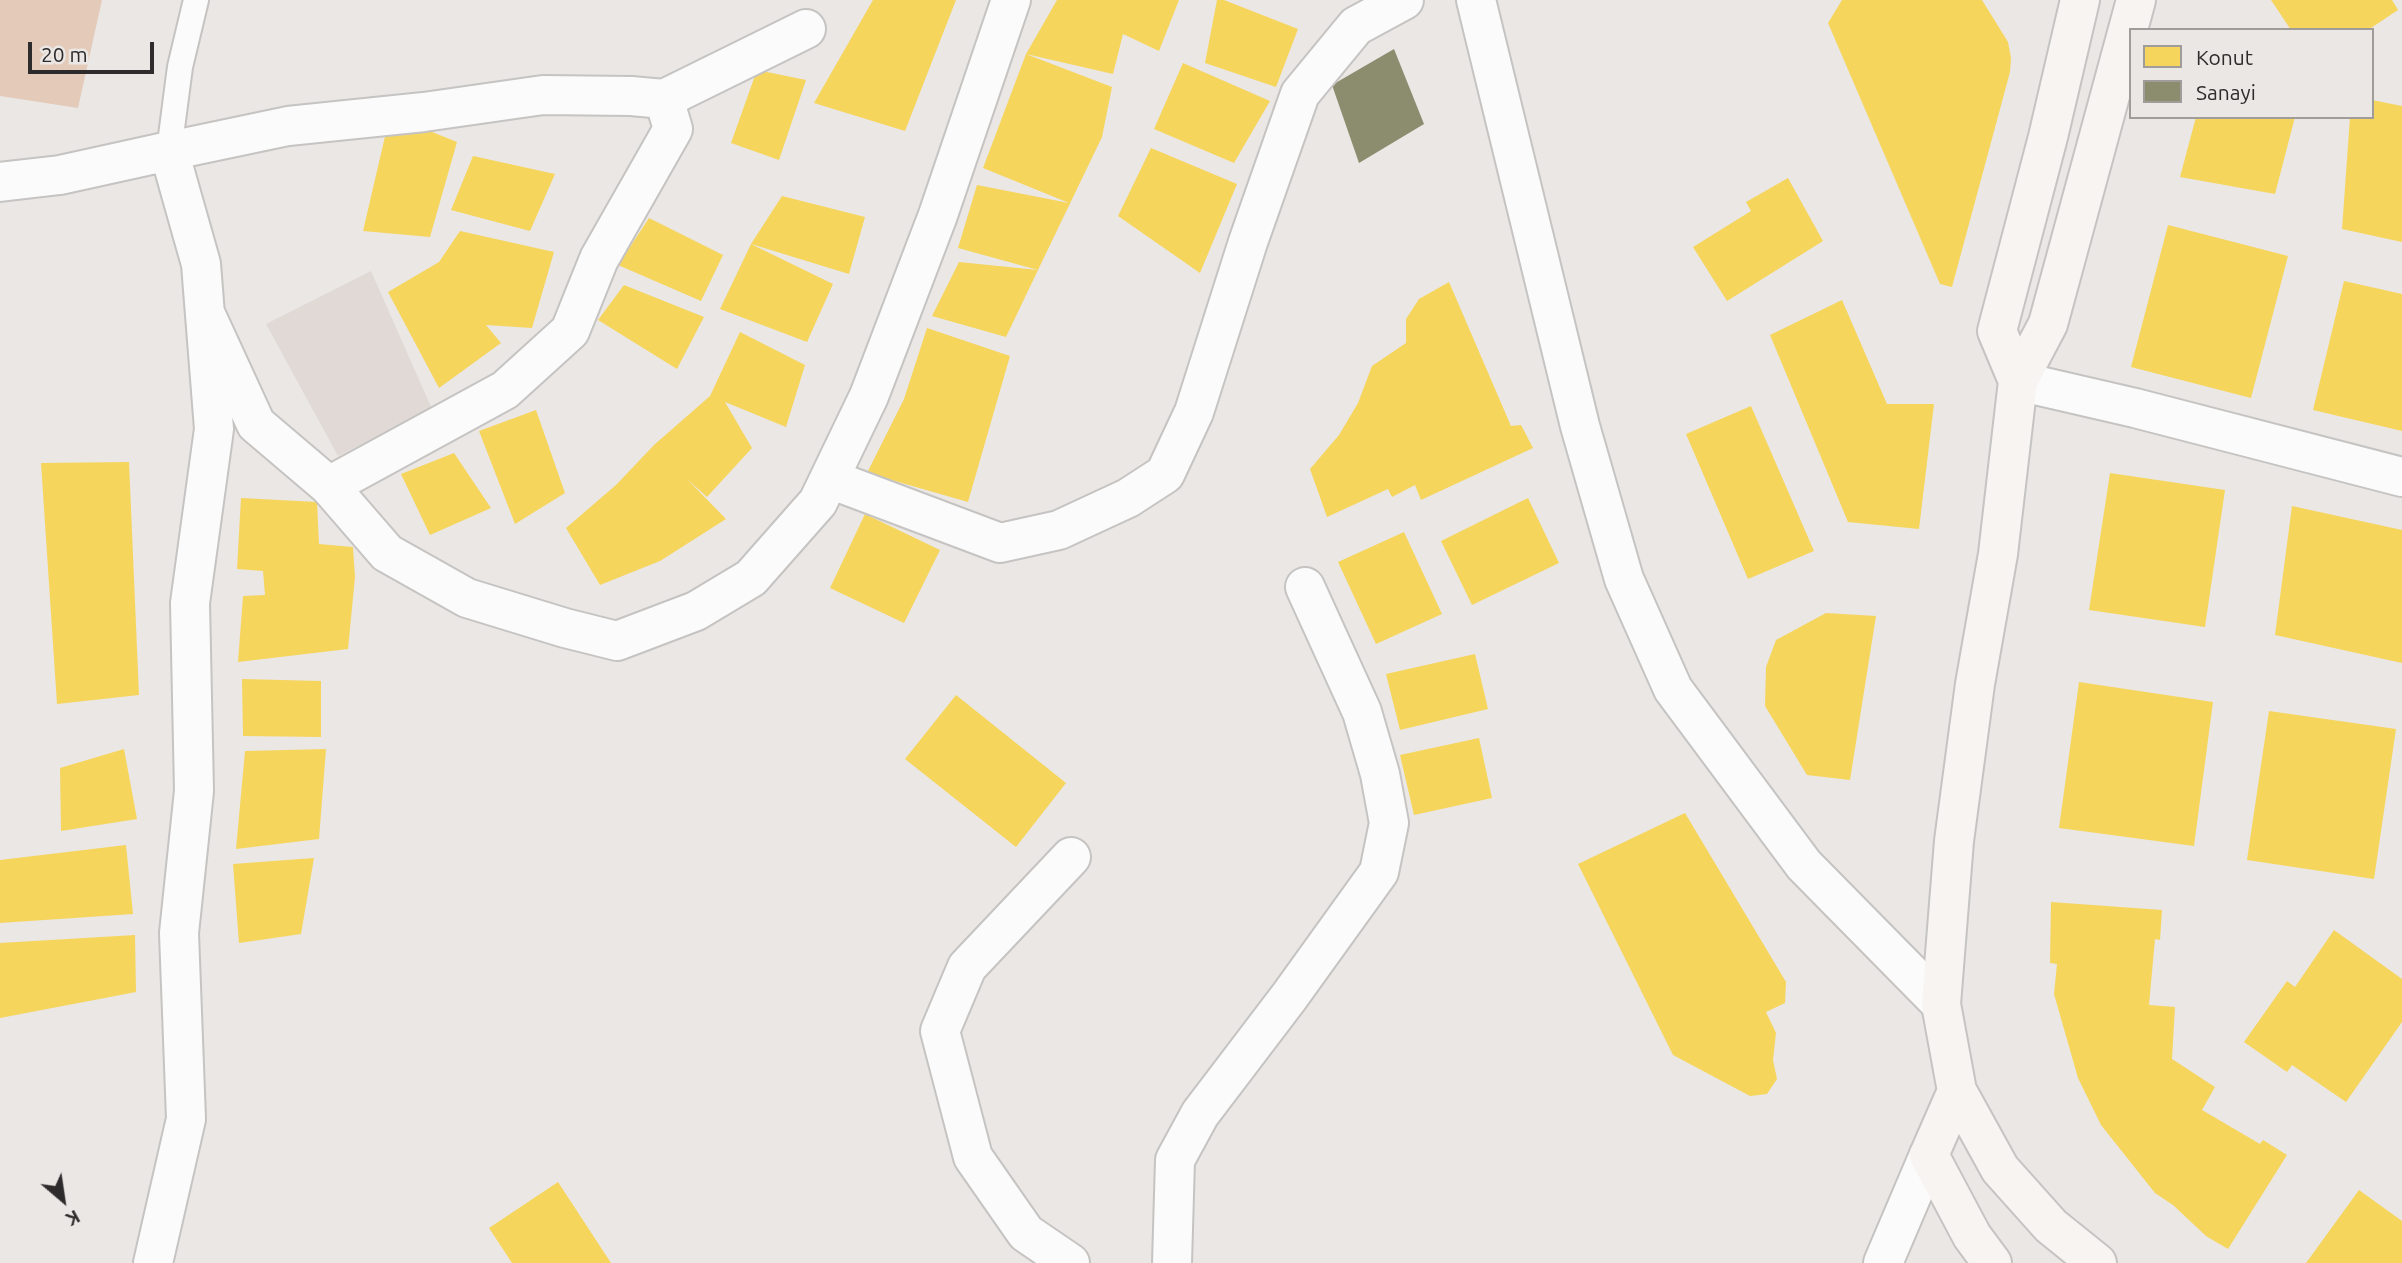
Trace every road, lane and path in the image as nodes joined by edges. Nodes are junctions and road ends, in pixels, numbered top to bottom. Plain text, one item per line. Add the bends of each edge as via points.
1 (196, 0) edge
2 (1011, 0) edge
3 (1404, 0) edge
4 (1476, 0) edge
5 (2080, 0) edge
6 (2136, 0) edge
7 (806, 29) dead end
8 (663, 99) junction
9 (169, 151) junction
10 (0, 182) edge
11 (205, 313) junction
12 (2018, 381) junction
13 (2402, 477) edge
14 (830, 478) junction
15 (328, 486) junction
16 (1306, 587) dead end
17 (1071, 858) dead end
18 (1941, 1004) junction
19 (1957, 1091) junction
20 (1928, 1155) junction
21 (153, 1263) edge
22 (1070, 1263) edge
23 (1172, 1263) edge
24 (1883, 1263) edge
25 (1992, 1263) edge
26 (2097, 1263) edge

1 - 9 lane via 180,67
2 - 14 street via 938,215 869,396
3 - 14 street via 1356,26 1300,93 1194,412 1165,474 1128,498 1059,530 1000,542
4 - 18 street via 1580,426 1624,579 1674,689 1804,864
5 - 12 main road via 1997,331
6 - 12 main road via 2048,324
7 - 8 street
8 - 9 street via 543,95 288,126
8 - 15 street via 673,130 598,259 569,331 505,390
9 - 10 street via 60,175
9 - 11 street via 201,264
11 - 15 street via 256,424
11 - 21 street via 214,429 190,603 194,791 179,933 186,1119
12 - 13 street
12 - 18 main road via 1998,554 1954,841
14 - 15 street via 818,502 751,578 696,611 617,641 467,598 387,553
16 - 23 street via 1362,712 1389,823 1379,872 1200,1114 1175,1160
17 - 22 street via 967,967 940,1031 973,1157 1026,1233
18 - 19 main road
19 - 20 main road
19 - 26 main road via 2000,1168 2052,1226
20 - 24 street
20 - 25 main road

